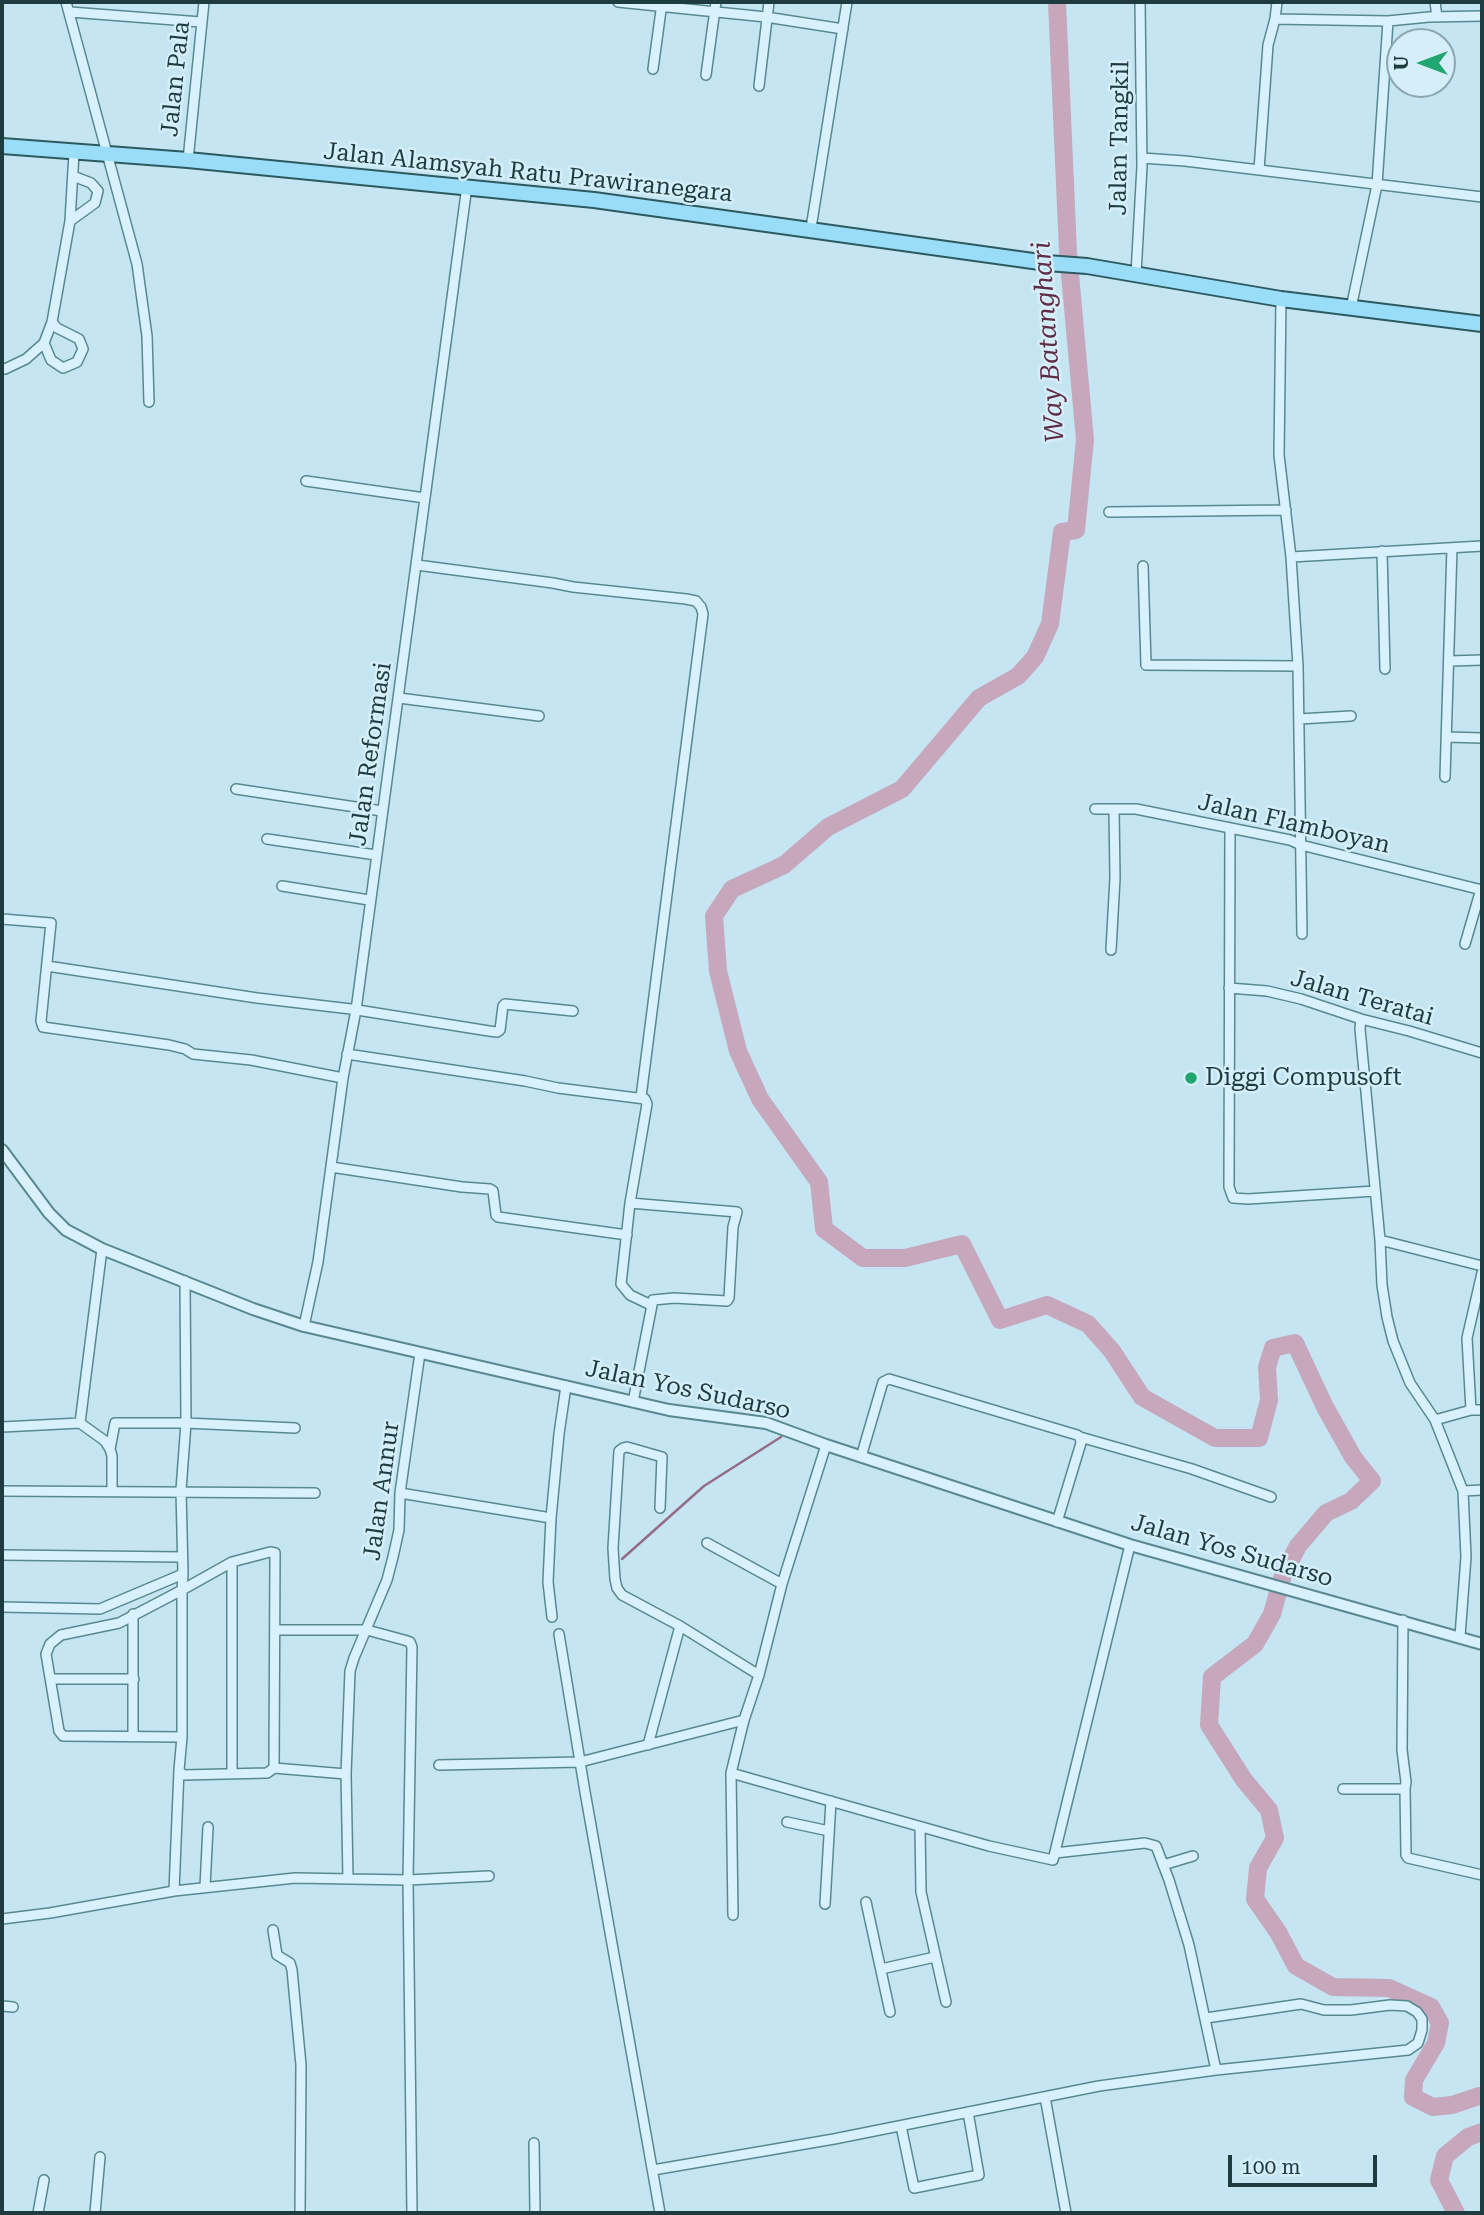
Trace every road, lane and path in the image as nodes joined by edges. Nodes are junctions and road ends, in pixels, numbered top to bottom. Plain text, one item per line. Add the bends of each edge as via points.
1 (66, 2) edge
2 (204, 2) edge
3 (618, 2) edge
4 (716, 2) edge
5 (769, 2) edge
6 (847, 2) edge
7 (1140, 2) edge
8 (1277, 2) edge
9 (1435, 2) edge
10 (661, 5) edge
11 (70, 12) junction
12 (715, 13) junction
13 (1482, 16) edge
14 (766, 17) junction
15 (1437, 17) junction
16 (1275, 19) junction
17 (1388, 21) junction
18 (201, 22) junction
19 (843, 29) junction
20 (653, 69) dead end
21 (706, 75) dead end
22 (759, 86) dead end
23 (2, 146) edge
24 (74, 153) junction
25 (108, 153) junction
26 (1142, 158) junction
27 (188, 160) junction
28 (1259, 170) junction
29 (73, 176) junction
30 (1377, 185) junction
31 (467, 186) junction
32 (1482, 197) edge
33 (70, 221) junction
34 (811, 229) junction
35 (1136, 274) junction
36 (1282, 299) junction
37 (1351, 308) junction
38 (52, 322) junction
39 (1482, 323) edge
40 (44, 343) junction
41 (2, 368) edge
42 (149, 402) dead end
43 (306, 481) dead end
44 (425, 498) junction
45 (1286, 510) junction
46 (1109, 512) dead end
47 (1482, 546) edge
48 (1452, 548) junction
49 (1382, 551) junction
50 (1291, 557) junction
51 (416, 565) junction
52 (1143, 566) dead end
53 (1482, 660) edge
54 (1450, 661) junction
55 (1297, 666) junction
56 (1385, 669) dead end
57 (398, 698) junction
58 (539, 716) dead end
59 (1351, 716) dead end
60 (1299, 719) junction
61 (1447, 737) junction
62 (1482, 737) edge
63 (1445, 777) dead end
64 (236, 789) dead end
65 (1114, 808) junction
66 (1095, 809) dead end
67 (382, 811) junction
68 (1230, 828) junction
69 (267, 838) dead end
70 (1301, 845) junction
71 (376, 855) junction
72 (282, 886) dead end
73 (1482, 890) edge
74 (369, 900) junction
75 (2, 919) edge
76 (1302, 934) dead end
77 (1465, 944) dead end
78 (1111, 950) dead end
79 (47, 966) junction
80 (1229, 988) junction
81 (356, 1010) junction
82 (573, 1011) dead end
83 (1361, 1019) junction
84 (1482, 1053) edge
85 (347, 1054) junction
86 (343, 1077) junction
87 (640, 1097) junction
88 (2, 1150) edge
89 (331, 1167) junction
90 (1375, 1191) junction
91 (630, 1203) junction
92 (627, 1235) junction
93 (1380, 1240) junction
94 (103, 1249) junction
95 (1482, 1266) edge
96 (1482, 1273) edge
97 (185, 1281) junction
98 (651, 1305) junction
99 (304, 1325) junction
100 (421, 1353) junction
101 (566, 1386) junction
102 (633, 1402) junction
103 (1471, 1410) junction
104 (1482, 1410) edge
105 (1435, 1420) junction
106 (80, 1423) junction
107 (186, 1423) junction
108 (2, 1427) edge
109 (295, 1429) dead end
110 (1080, 1437) junction
111 (826, 1445) junction
112 (110, 1448) junction
113 (861, 1457) junction
114 (181, 1490) junction
115 (1482, 1490) edge
116 (2, 1491) edge
117 (112, 1491) junction
118 (1463, 1491) junction
119 (315, 1493) dead end
120 (400, 1493) junction
121 (1271, 1497) dead end
122 (660, 1508) dead end
123 (551, 1518) junction
124 (1057, 1522) junction
125 (707, 1543) dead end
126 (1130, 1545) junction
127 (2, 1555) edge
128 (182, 1557) junction
129 (232, 1562) junction
130 (183, 1574) junction
131 (782, 1584) junction
132 (182, 1590) junction
133 (2, 1608) edge
134 (133, 1614) junction
135 (552, 1617) dead end
136 (1403, 1620) junction
137 (680, 1626) junction
138 (275, 1630) junction
139 (367, 1630) junction
140 (559, 1634) dead end
141 (1460, 1636) junction
142 (1482, 1644) edge
143 (759, 1675) junction
144 (52, 1679) junction
145 (134, 1679) junction
146 (744, 1720) junction
147 (133, 1737) junction
148 (182, 1737) junction
149 (648, 1745) junction
150 (580, 1762) junction
151 (439, 1765) dead end
152 (274, 1768) junction
153 (179, 1770) junction
154 (731, 1773) junction
155 (232, 1774) junction
156 (346, 1774) junction
157 (1343, 1789) dead end
158 (1405, 1789) junction
159 (831, 1801) junction
160 (787, 1822) dead end
161 (208, 1827) dead end
162 (920, 1827) junction
163 (829, 1831) junction
164 (1055, 1853) junction
165 (1193, 1856) dead end
166 (1163, 1865) junction
167 (1482, 1875) edge
168 (489, 1876) dead end
169 (348, 1879) junction
170 (408, 1880) junction
171 (205, 1887) junction
172 (174, 1891) junction
173 (866, 1902) dead end
174 (825, 1904) dead end
175 (733, 1915) dead end
176 (2, 1919) edge
177 (273, 1930) dead end
178 (935, 1957) junction
179 (881, 1969) junction
180 (946, 2002) dead end
181 (2, 2006) edge
182 (13, 2007) dead end
183 (890, 2012) dead end
184 (1206, 2018) junction
185 (1216, 2070) junction
186 (1045, 2097) junction
187 (968, 2112) junction
188 (901, 2126) junction
189 (534, 2143) dead end
190 (100, 2157) dead end
191 (653, 2170) junction
192 (44, 2180) dead end
193 (38, 2213) edge
194 (95, 2213) edge
195 (300, 2213) edge
196 (412, 2213) edge
197 (535, 2213) edge
198 (660, 2213) edge
199 (1066, 2213) edge

1 - 11 street
2 - 18 street, Jalan Pala
3 - 10 street
4 - 12 street
5 - 14 street
6 - 19 street
7 - 26 street, Jalan Tangkil
8 - 16 street
9 - 15 street
10 - 12 street
10 - 20 street
11 - 18 street
11 - 25 street
12 - 14 street
12 - 21 street
13 - 15 street
14 - 19 street
14 - 22 street
15 - 17 street
16 - 17 street
16 - 28 street via 1268,45
17 - 30 street
18 - 27 street, Jalan Pala
19 - 34 street
23 - 24 main road, Jalan Alamsyah Ratu Prawiranegara
24 - 25 main road, Jalan Alamsyah Ratu Prawiranegara
24 - 29 street
25 - 27 main road, Jalan Alamsyah Ratu Prawiranegara
25 - 42 street via 137,264 147,336
26 - 28 street
26 - 35 street, Jalan Tangkil
27 - 31 main road, Jalan Alamsyah Ratu Prawiranegara
28 - 30 street
29 - 33 street
29 - 33 street via 98,191 95,203
30 - 32 street
30 - 37 street
31 - 34 main road, Jalan Alamsyah Ratu Prawiranegara
31 - 44 street, Jalan Reformasi
33 - 38 street
34 - 35 main road, Jalan Alamsyah Ratu Prawiranegara
35 - 36 main road, Jalan Alamsyah Ratu Prawiranegara
36 - 37 main road, Jalan Alamsyah Ratu Prawiranegara
36 - 45 street via 1279,456
37 - 39 main road, Jalan Alamsyah Ratu Prawiranegara
38 - 40 street
38 - 40 street via 79,339 83,349 77,362 63,368 51,360
40 - 41 street via 26,359
43 - 44 street
44 - 51 street, Jalan Reformasi
45 - 46 street
45 - 50 street
47 - 48 street
48 - 49 street
48 - 54 street
49 - 50 street
49 - 56 street
50 - 55 street
51 - 57 street, Jalan Reformasi
51 - 87 street via 686,599 701,607
52 - 55 street via 1146,665
53 - 54 street
54 - 61 street
55 - 60 street
57 - 58 street
57 - 67 street, Jalan Reformasi
59 - 60 street
60 - 70 street
61 - 62 street
61 - 63 street
64 - 67 street
65 - 66 street, Jalan Flamboyan
65 - 68 street, Jalan Flamboyan
65 - 78 street
67 - 71 street, Jalan Reformasi
68 - 70 street, Jalan Flamboyan
68 - 80 street
69 - 71 street
70 - 73 street, Jalan Flamboyan
70 - 76 street
71 - 74 street, Jalan Reformasi
72 - 74 street
73 - 77 street
74 - 81 street, Jalan Reformasi
75 - 79 street via 51,923
79 - 81 street
79 - 86 street via 43,1027
80 - 83 street, Jalan Teratai via 1268,991
80 - 90 street via 1229,1187 1233,1198
81 - 82 street via 496,1032 504,1004
81 - 85 street, Jalan Reformasi
83 - 84 street, Jalan Teratai
83 - 90 street
85 - 86 street, Jalan Reformasi
85 - 87 street
86 - 89 street, Jalan Reformasi
87 - 91 street via 646,1104
88 - 94 street, Jalan Yos Sudarso via 65,1230
89 - 92 street via 490,1189 498,1217
89 - 99 street, Jalan Reformasi
90 - 93 street
91 - 92 street
91 - 98 street via 737,1212 727,1301 658,1299
92 - 98 street via 621,1284 630,1295
93 - 95 street
93 - 105 street via 1382,1285 1393,1341 1410,1383
94 - 97 street, Jalan Yos Sudarso
94 - 106 street
96 - 103 street via 1467,1338
97 - 99 street, Jalan Yos Sudarso
97 - 107 street
98 - 102 street
99 - 100 street, Jalan Yos Sudarso
100 - 101 street, Jalan Yos Sudarso
100 - 120 street, Jalan Annur
101 - 102 street, Jalan Yos Sudarso
101 - 123 street
102 - 111 street, Jalan Yos Sudarso via 766,1423
103 - 104 street
103 - 105 street
105 - 118 street
106 - 108 street
106 - 112 street
107 - 109 street
107 - 112 street via 115,1423
107 - 114 street
110 - 113 street via 889,1379 883,1382
110 - 121 street
110 - 124 street
111 - 113 street, Jalan Yos Sudarso
111 - 131 street
112 - 117 street
113 - 124 street, Jalan Yos Sudarso
114 - 117 street
114 - 119 street
114 - 128 street
115 - 118 street
116 - 117 street
118 - 141 street via 1466,1557
120 - 123 street
120 - 139 street, Jalan Annur via 390,1569
122 - 137 street via 662,1457 623,1448 619,1451 613,1548 617,1588
123 - 135 street via 548,1582
124 - 126 street, Jalan Yos Sudarso
125 - 131 street
126 - 136 street, Jalan Yos Sudarso
126 - 164 street
127 - 128 street
128 - 130 street
129 - 132 street
129 - 138 street via 275,1553
129 - 155 street
130 - 132 street
130 - 133 street via 100,1609
131 - 143 street
132 - 134 street
132 - 148 street
134 - 144 street via 56,1638 46,1654
134 - 145 street
136 - 141 street, Jalan Yos Sudarso
136 - 158 street
137 - 143 street
137 - 149 street
138 - 139 street
138 - 152 street
139 - 156 street, Jalan Annur via 350,1671
139 - 170 street via 410,1642 412,1647
140 - 150 street
141 - 142 street, Jalan Yos Sudarso
143 - 146 street
144 - 145 street
144 - 147 street via 60,1734
145 - 147 street
146 - 149 street
146 - 154 street
147 - 148 street
148 - 153 street
149 - 150 street
150 - 151 street
150 - 191 street
152 - 155 street via 267,1773
152 - 156 street
153 - 155 street via 183,1775
153 - 172 street
154 - 159 street
154 - 175 street
156 - 169 street, Jalan Annur
157 - 158 street
158 - 167 street via 1408,1858
159 - 162 street
159 - 163 street
160 - 163 street
161 - 171 street
162 - 164 street via 1050,1861
162 - 178 street via 921,1892
163 - 174 street
164 - 166 street via 1145,1843 1156,1846
165 - 166 street
166 - 184 street
168 - 170 street
169 - 170 street
169 - 171 street via 295,1878
170 - 196 street
171 - 172 street
172 - 176 street
173 - 179 street
177 - 195 street via 277,1955 290,1963 292,1970 301,2065
178 - 179 street
178 - 180 street
179 - 183 street
181 - 182 street
184 - 185 street
184 - 185 street via 1301,2004 1324,2010 1408,2006 1422,2019 1418,2043 1408,2050
185 - 186 street
186 - 187 street
186 - 199 street
187 - 188 street
187 - 188 street via 979,2175 914,2188
188 - 191 street
189 - 197 street
190 - 194 street
191 - 198 street
192 - 193 street

